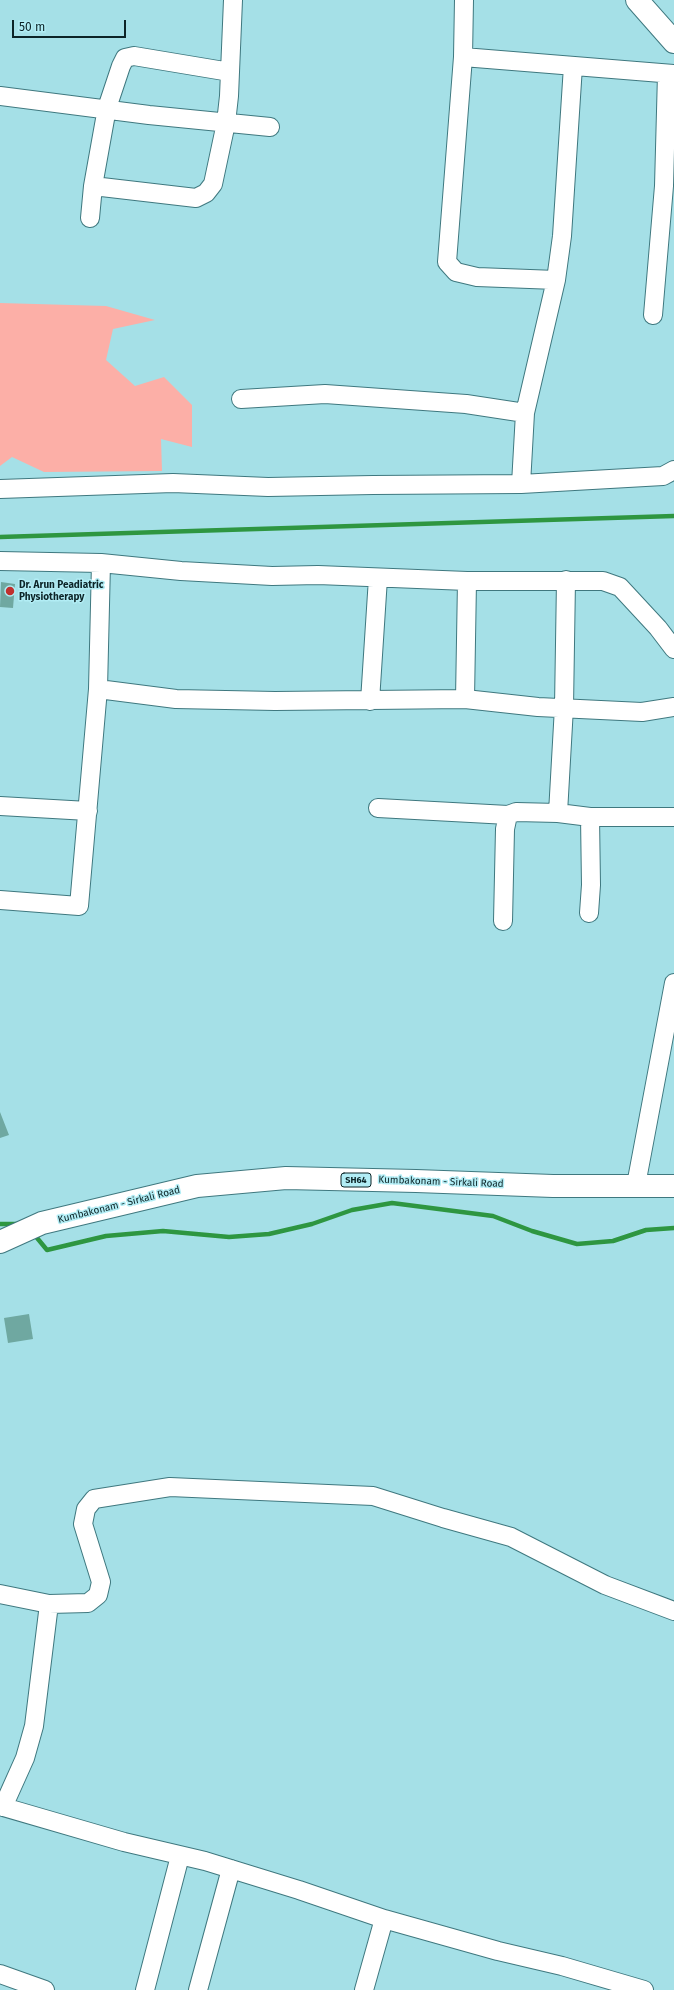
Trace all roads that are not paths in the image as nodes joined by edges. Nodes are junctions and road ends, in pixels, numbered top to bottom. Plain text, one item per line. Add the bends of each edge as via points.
1 (233, 0) edge
2 (464, 0) edge
3 (637, 0) edge
4 (670, 33) edge
5 (463, 57) junction
6 (573, 66) junction
7 (230, 72) junction
8 (670, 74) edge
9 (0, 96) edge
10 (107, 108) junction
11 (226, 123) junction
12 (270, 127) dead end
13 (93, 186) junction
14 (90, 218) dead end
15 (556, 280) junction
16 (653, 315) dead end
17 (240, 399) dead end
18 (525, 413) junction
19 (674, 470) edge
20 (521, 484) junction
21 (0, 489) edge
22 (0, 561) edge
23 (101, 563) junction
24 (378, 578) junction
25 (566, 580) junction
26 (467, 581) junction
27 (674, 649) edge
28 (98, 689) junction
29 (465, 699) junction
30 (370, 701) junction
31 (564, 707) junction
32 (674, 707) edge
33 (0, 806) edge
34 (378, 808) dead end
35 (88, 812) junction
36 (558, 813) junction
37 (508, 814) junction
38 (674, 817) edge
39 (590, 818) junction
40 (0, 900) edge
41 (589, 914) dead end
42 (503, 921) dead end
43 (674, 984) edge
44 (636, 1185) junction
45 (674, 1186) edge
46 (0, 1242) edge
47 (0, 1594) edge
48 (49, 1604) junction
49 (674, 1611) edge
50 (2, 1807) edge
51 (180, 1856) junction
52 (231, 1869) junction
53 (384, 1919) junction
54 (0, 1974) edge
55 (45, 1990) edge
56 (145, 1990) edge
57 (198, 1990) edge
58 (364, 1990) edge
59 (644, 1990) edge

1 - 7 street
2 - 5 street
3 - 4 main road
5 - 6 street
5 - 15 street via 447,262 456,272 476,278
6 - 8 street
6 - 15 street via 562,236
7 - 10 street via 134,56 125,58
7 - 11 street
8 - 16 street
9 - 10 street
10 - 11 street
10 - 13 street
11 - 12 street
11 - 13 street via 213,184 206,193 196,198
13 - 14 street
15 - 18 street
17 - 18 street via 326,394 466,404
18 - 20 street
19 - 20 street via 663,476
20 - 21 street via 268,487 172,483
22 - 23 street
23 - 24 street via 181,571
23 - 28 street
24 - 26 street
24 - 30 street
25 - 26 street
25 - 27 street via 603,581 620,587
25 - 31 street
26 - 29 street
28 - 30 street via 176,699
28 - 35 street
29 - 30 street
29 - 31 street via 538,707
31 - 32 street via 642,712
31 - 36 street
33 - 35 street
34 - 37 street
35 - 40 street via 79,906
36 - 37 street
36 - 39 street
37 - 42 street via 505,829
38 - 39 street
39 - 41 street
43 - 44 street
44 - 45 main road, Kumbakonam - Sirkali Road / SH64
44 - 46 main road, Kumbakonam - Sirkali Road / SH64 via 553,1186 286,1178 198,1186 32,1227
47 - 48 street
48 - 49 street via 88,1603 98,1595 101,1582 83,1524 86,1510 94,1499 170,1487 373,1496 512,1537 605,1585
48 - 50 street via 34,1726 25,1758
50 - 51 street
51 - 52 street
51 - 56 street
52 - 53 street
52 - 57 street
53 - 58 street
53 - 59 street
54 - 55 street

